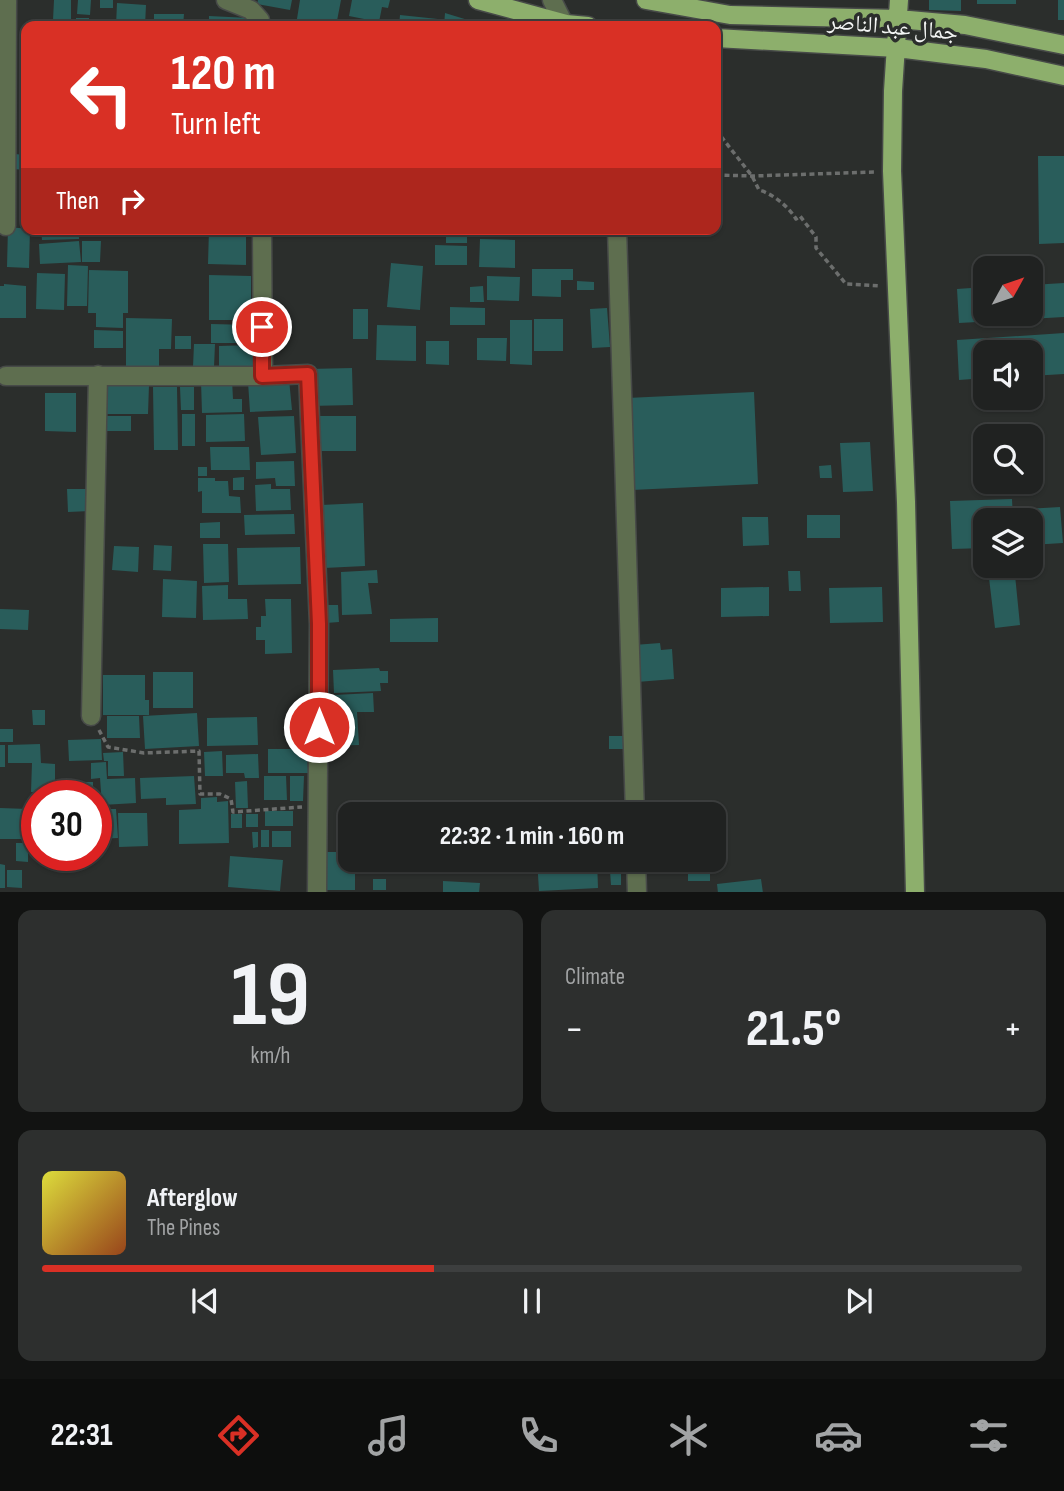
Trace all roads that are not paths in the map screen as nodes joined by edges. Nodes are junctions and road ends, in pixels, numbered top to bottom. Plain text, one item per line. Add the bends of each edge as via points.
1 (7, 0) edge
2 (226, 0) edge
3 (478, 0) edge
4 (552, 0) edge
5 (646, 0) edge
6 (899, 0) edge
7 (898, 19) junction
8 (260, 21) edge
9 (551, 21) edge
10 (563, 21) edge
11 (721, 38) edge
12 (1064, 45) edge
13 (897, 48) junction
14 (1064, 76) edge
15 (6, 226) dead end
16 (262, 235) edge
17 (617, 235) edge
18 (6, 376) dead end
19 (98, 376) junction
20 (262, 376) junction
21 (91, 716) road end
22 (635, 802) edge
23 (636, 872) edge
24 (317, 892) edge
25 (636, 892) edge
26 (915, 892) edge

1 - 15 street
2 - 8 street via 251,10
3 - 9 main road
4 - 10 street
5 - 7 main road, جمال عبد الناصر via 730,15
6 - 7 main road
7 - 12 main road, جمال عبد الناصر via 965,25
7 - 13 main road
11 - 13 main road, جمال عبد الناصر
13 - 14 main road, جمال عبد الناصر via 986,59
13 - 26 main road via 892,171
16 - 20 street
17 - 22 street
18 - 19 street
19 - 20 street
19 - 21 street
20 - 24 street via 308,374 319,624
23 - 25 street

